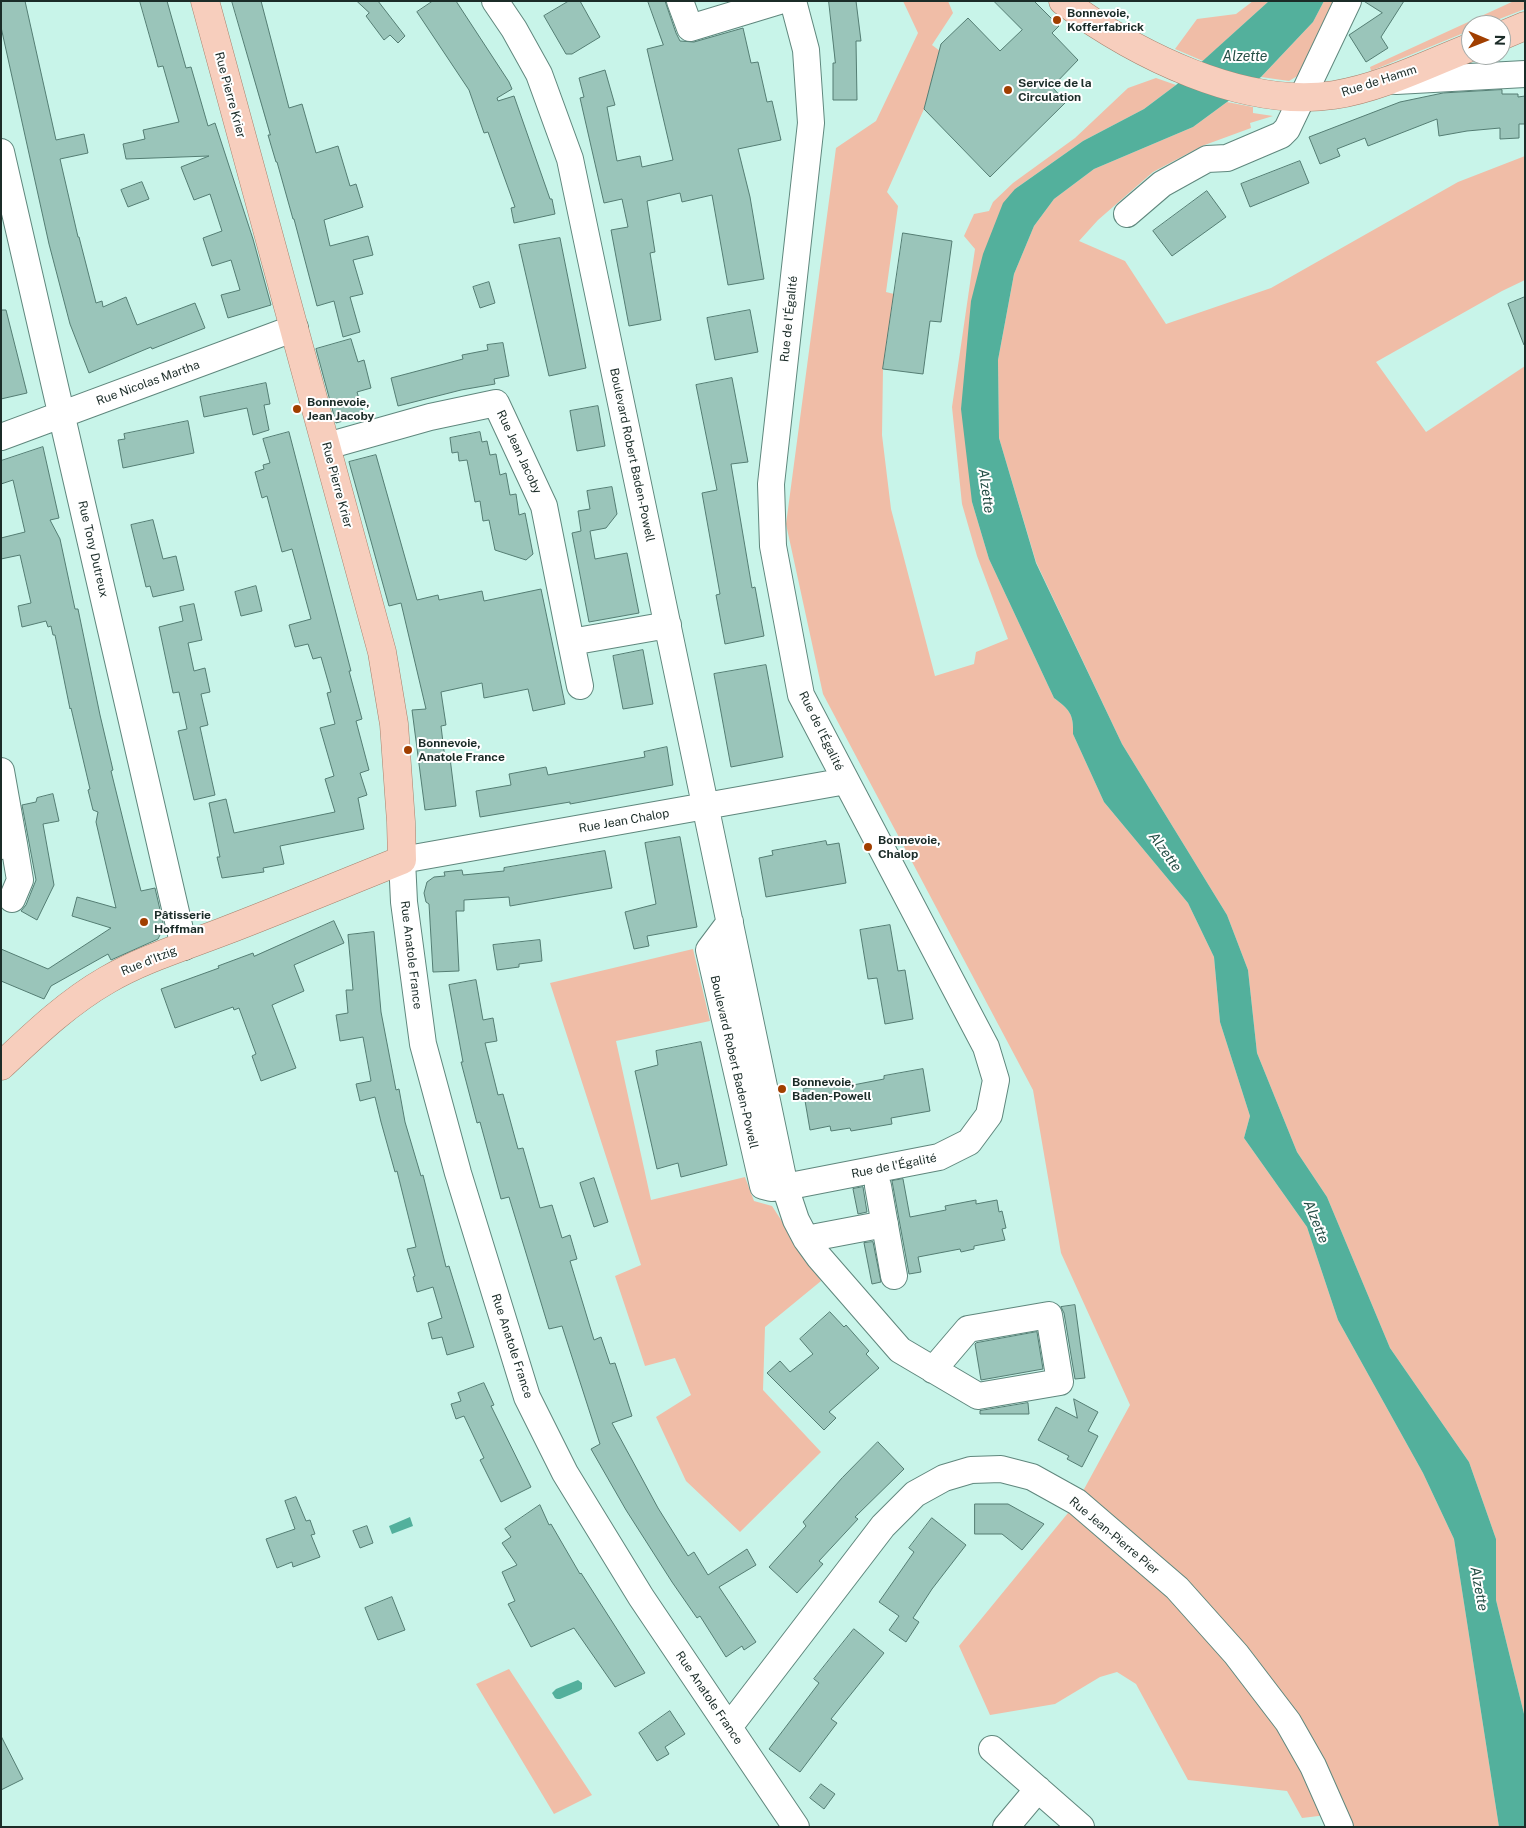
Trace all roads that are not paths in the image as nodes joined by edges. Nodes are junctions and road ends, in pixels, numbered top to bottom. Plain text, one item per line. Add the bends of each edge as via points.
1 (205, 1) edge
2 (495, 1) edge
3 (680, 1) edge
4 (779, 1) edge
5 (793, 1) edge
6 (1063, 1) edge
7 (1348, 1) edge
8 (1525, 26) edge
9 (1511, 32) edge
10 (1461, 51) edge
11 (1525, 74) edge
12 (1383, 82) junction
13 (1301, 98) junction
14 (1, 152) edge
15 (1128, 214) dead end
16 (295, 328) junction
17 (62, 415) junction
18 (1, 437) edge
19 (327, 446) junction
20 (668, 625) junction
21 (571, 642) junction
22 (580, 686) dead end
23 (1, 771) edge
24 (846, 781) junction
25 (706, 806) junction
26 (8, 845) edge
27 (402, 860) junction
28 (12, 899) dead end
29 (184, 947) junction
30 (1, 1066) edge
31 (878, 1186) dead end
32 (785, 1187) junction
33 (885, 1224) junction
34 (806, 1239) junction
35 (894, 1276) dead end
36 (933, 1370) junction
37 (729, 1727) junction
38 (992, 1749) dead end
39 (1038, 1789) junction
40 (796, 1827) edge
41 (1006, 1827) edge
42 (1081, 1827) edge
43 (1340, 1827) edge

1 - 16 main road, Rue Pierre Krier
2 - 20 street, Boulevard Robert Baden-Powell via 539,74 570,159
3 - 4 street via 690,28
5 - 24 street, Rue de l'Égalité via 806,50 811,123 771,484 773,546 801,695
6 - 13 main road, Rue de Hamm via 1111,33 1168,63 1257,93
7 - 13 street
8 - 9 main road
10 - 12 main road, Rue de Hamm
11 - 12 street
12 - 13 main road, Rue de Hamm via 1335,95
13 - 15 street via 1288,129 1281,135 1227,158 1207,159 1162,184
14 - 17 street, Rue Tony Dutreux
16 - 17 street, Rue Nicolas Martha
16 - 19 main road, Rue Pierre Krier
17 - 18 street, Rue Nicolas Martha
17 - 29 street, Rue Tony Dutreux
19 - 21 street, Rue Jean Jacoby via 430,417 496,403 544,506
19 - 27 main road, Rue Pierre Krier via 382,652 394,724
20 - 21 street
20 - 25 street, Boulevard Robert Baden-Powell
21 - 22 street, Rue Jean Jacoby
23 - 26 street
24 - 25 street, Rue Jean Chalop
24 - 32 street, Rue de l'Égalité via 986,1047 996,1080 990,1115 969,1142 939,1157
25 - 27 street, Rue Jean Chalop
25 - 32 street, Boulevard Robert Baden-Powell via 730,922 708,950 763,1186
26 - 28 street via 20,880
27 - 29 main road, Rue d'Itzig
27 - 37 street, Rue Anatole France via 404,902 423,1044 458,1173 527,1397 565,1473 610,1547
29 - 30 main road, Rue d'Itzig via 106,980 72,1003
31 - 33 street
32 - 34 street
33 - 34 street
33 - 35 street
34 - 36 street via 900,1350
36 - 36 street via 978,1396 1060,1382 1049,1315 968,1328
37 - 40 street, Rue Anatole France
37 - 43 street, Rue Jean-Pierre Pier via 883,1526 915,1494 944,1478 971,1470 1001,1469 1032,1477 1076,1502 1177,1588 1236,1654 1288,1722 1313,1766
38 - 39 street
39 - 41 street
39 - 42 street

